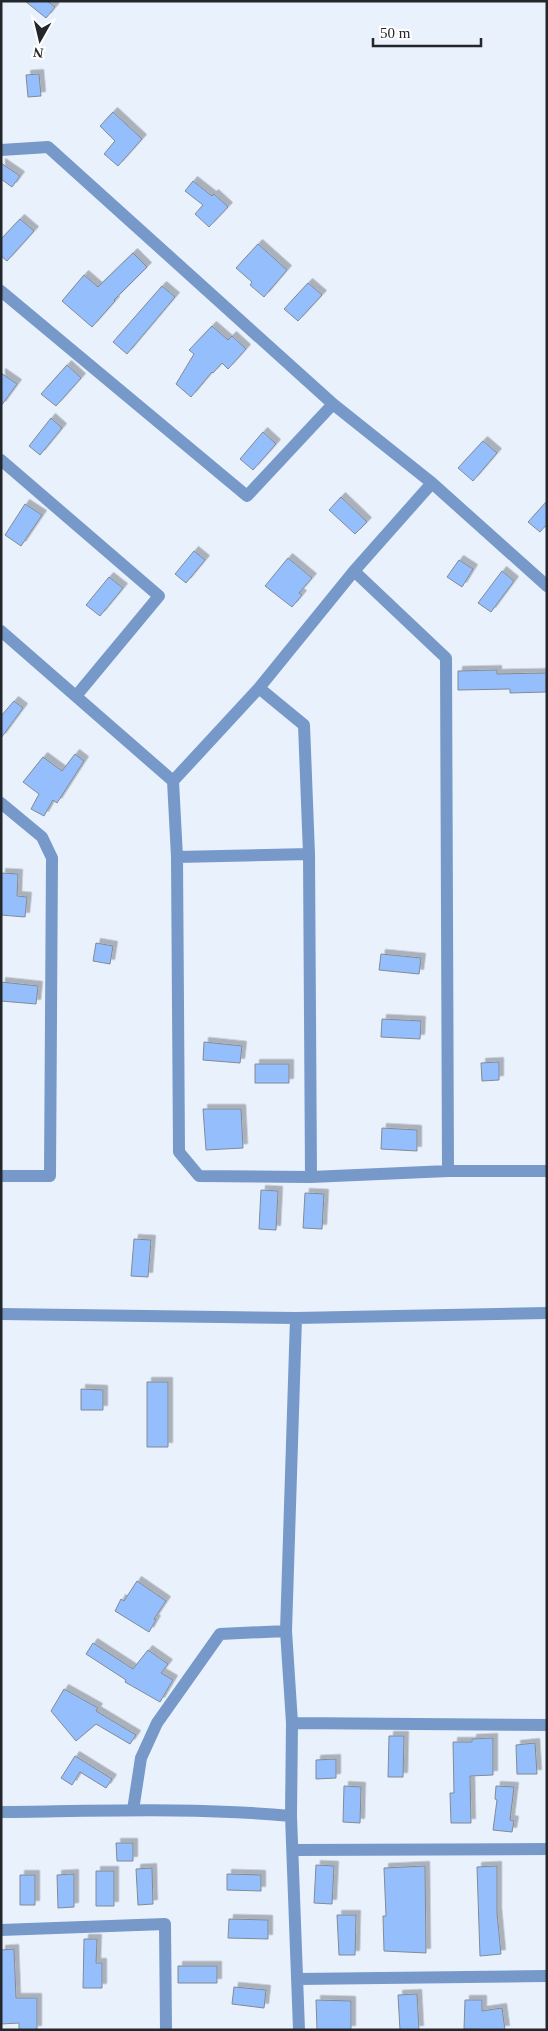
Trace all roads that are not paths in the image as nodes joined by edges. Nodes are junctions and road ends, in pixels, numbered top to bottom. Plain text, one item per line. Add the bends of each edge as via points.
1 (1, 150) edge
2 (1, 291) edge
3 (333, 404) junction
4 (1, 460) edge
5 (432, 483) junction
6 (354, 570) junction
7 (547, 586) edge
8 (1, 631) edge
9 (259, 688) junction
10 (76, 696) junction
11 (173, 781) junction
12 (1, 803) edge
13 (309, 854) junction
14 (177, 857) junction
15 (448, 1171) junction
16 (547, 1171) edge
17 (1, 1176) edge
18 (311, 1177) junction
19 (547, 1313) edge
20 (1, 1314) edge
21 (296, 1318) junction
22 (286, 1631) junction
23 (292, 1723) junction
24 (547, 1725) edge
25 (132, 1810) junction
26 (1, 1812) edge
27 (291, 1816) junction
28 (547, 1849) edge
29 (293, 1850) junction
30 (1, 1930) edge
31 (547, 1976) edge
32 (297, 1979) junction
33 (166, 2030) edge
34 (299, 2030) edge

1 - 3 street via 48,147
2 - 3 street via 247,496
3 - 5 street
4 - 10 street via 159,596
5 - 6 street
5 - 7 street
6 - 9 street
6 - 15 street via 446,658
8 - 10 street
9 - 11 street
9 - 13 street via 304,725
10 - 11 street
11 - 14 street
12 - 17 street via 42,837 52,858 50,1176
13 - 14 street
13 - 18 street
14 - 18 street via 178,1152 199,1176
15 - 16 street
15 - 18 street
19 - 21 street
20 - 21 street
21 - 22 street
22 - 23 street
22 - 25 street via 220,1634 157,1723 141,1758
23 - 24 street
23 - 27 street
25 - 26 street
25 - 27 street via 254,1812
27 - 29 street
28 - 29 street
29 - 32 street
30 - 33 street via 165,1924
31 - 32 street
32 - 34 street

